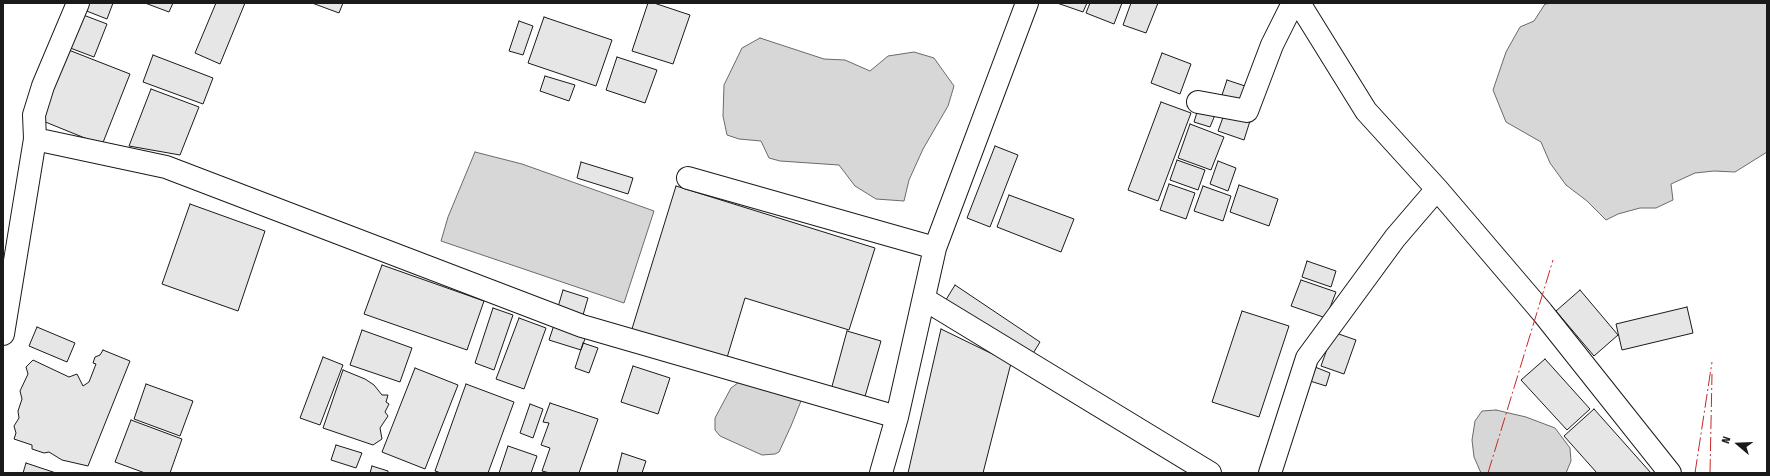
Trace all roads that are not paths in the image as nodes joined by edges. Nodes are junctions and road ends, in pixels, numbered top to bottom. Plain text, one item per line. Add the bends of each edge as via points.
1 (78, 3) edge
2 (1027, 3) edge
3 (1293, 3) edge
4 (1299, 3) edge
5 (1198, 102) dead end
6 (35, 138) junction
7 (688, 178) dead end
8 (1437, 189) junction
9 (935, 248) junction
10 (924, 300) junction
11 (3, 334) edge
12 (897, 417) junction
13 (881, 473) edge
14 (1210, 473) edge
15 (1270, 473) edge
16 (1670, 473) edge

1 - 6 street via 41,93 34,115
2 - 9 street
3 - 5 street via 1272,45 1247,110
4 - 8 street via 1366,111
6 - 11 street
6 - 12 street via 166,167 582,326
7 - 9 street
8 - 15 street via 1395,238 1308,358
8 - 16 street via 1542,312
9 - 10 street
10 - 12 street
10 - 14 street
12 - 13 street

